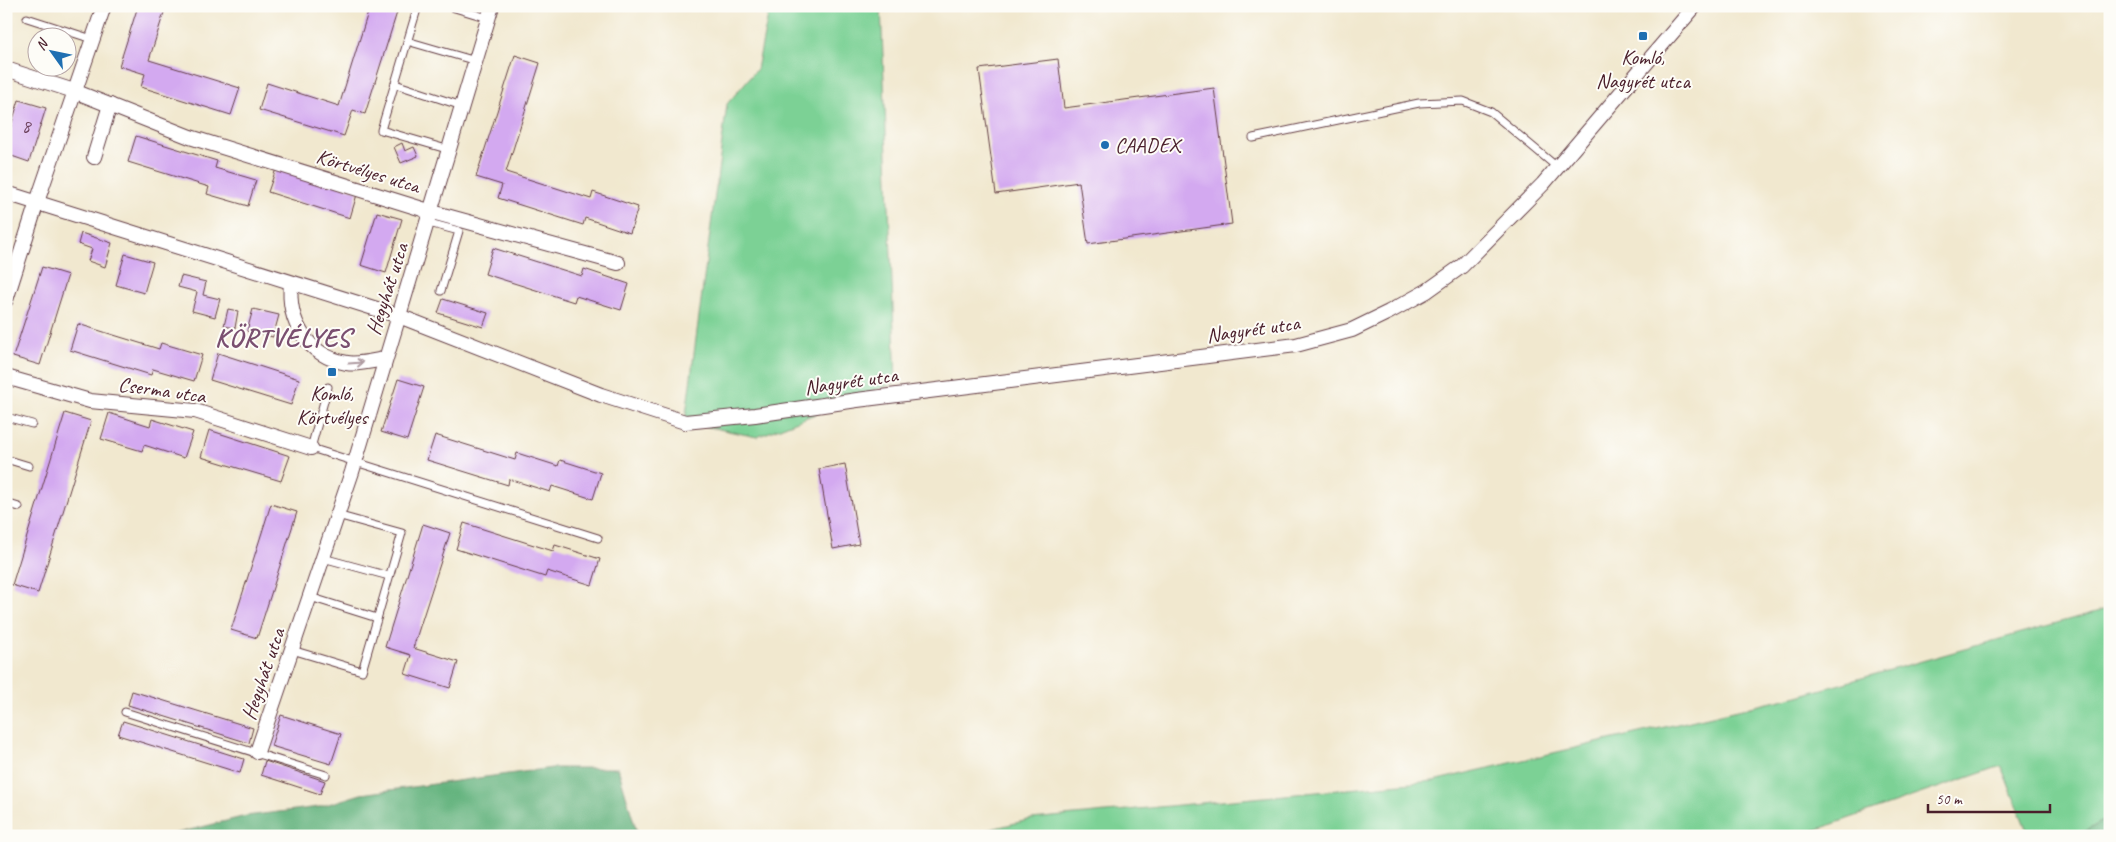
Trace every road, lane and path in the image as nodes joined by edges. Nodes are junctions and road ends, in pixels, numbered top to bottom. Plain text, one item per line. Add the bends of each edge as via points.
1 (104, 6) edge
2 (418, 6) edge
3 (448, 6) edge
4 (1695, 6) edge
5 (490, 12) edge
6 (27, 18) dead end
7 (92, 39) junction
8 (408, 41) junction
9 (476, 61) junction
10 (6, 69) edge
11 (395, 84) junction
12 (74, 91) junction
13 (110, 105) junction
14 (463, 106) junction
15 (1253, 138) dead end
16 (450, 150) junction
17 (94, 157) dead end
18 (1557, 167) junction
19 (6, 193) edge
20 (37, 202) junction
21 (430, 217) junction
22 (618, 263) dead end
23 (291, 283) junction
24 (441, 291) dead end
25 (6, 300) edge
26 (399, 316) junction
27 (385, 359) junction
28 (6, 377) edge
29 (328, 387) dead end
30 (6, 417) edge
31 (32, 424) dead end
32 (310, 448) junction
33 (6, 459) edge
34 (355, 461) junction
35 (29, 466) dead end
36 (6, 503) edge
37 (19, 507) dead end
38 (337, 515) junction
39 (598, 538) dead end
40 (323, 558) junction
41 (389, 576) junction
42 (310, 597) junction
43 (377, 618) junction
44 (292, 650) junction
45 (125, 712) dead end
46 (257, 752) junction
47 (326, 775) dead end

1 - 7 street
2 - 8 lane
3 - 5 lane
4 - 18 street, Nagyrét utca
5 - 9 street, Hegyhát utca
6 - 7 lane
7 - 12 street
8 - 9 lane
8 - 11 lane
9 - 14 street, Hegyhát utca
10 - 12 street, Körtvélyes utca
11 - 14 lane
11 - 16 lane via 381,130
12 - 13 street, Körtvélyes utca
12 - 20 street
13 - 17 street
13 - 21 street, Körtvélyes utca via 190,137
14 - 16 street, Hegyhát utca
15 - 18 lane via 1419,103 1463,101 1491,112
16 - 21 street, Hegyhát utca
18 - 26 street, Nagyrét utca via 1462,266 1427,291 1352,330 1296,345 755,415 685,422 601,395
19 - 20 street
20 - 23 street
20 - 25 street
21 - 22 street, Körtvélyes utca
21 - 24 lane via 459,231
21 - 26 street, Hegyhát utca
23 - 26 street
23 -> 27 street via 289,299 307,344 347,363
26 - 27 street, Hegyhát utca
27 - 34 street, Hegyhát utca
28 - 32 street, Cserma utca via 90,401 195,411
29 - 32 lane
30 - 31 lane
32 - 34 lane
33 - 35 lane
34 - 38 street, Hegyhát utca
34 - 39 lane
36 - 37 lane
38 - 40 street, Hegyhát utca
38 - 41 lane via 402,533
40 - 41 lane
40 - 42 street, Hegyhát utca
41 - 43 lane
42 - 43 lane
42 - 44 street, Hegyhát utca
43 - 44 lane via 362,670
44 - 46 street, Hegyhát utca
45 - 46 lane
46 - 47 lane

